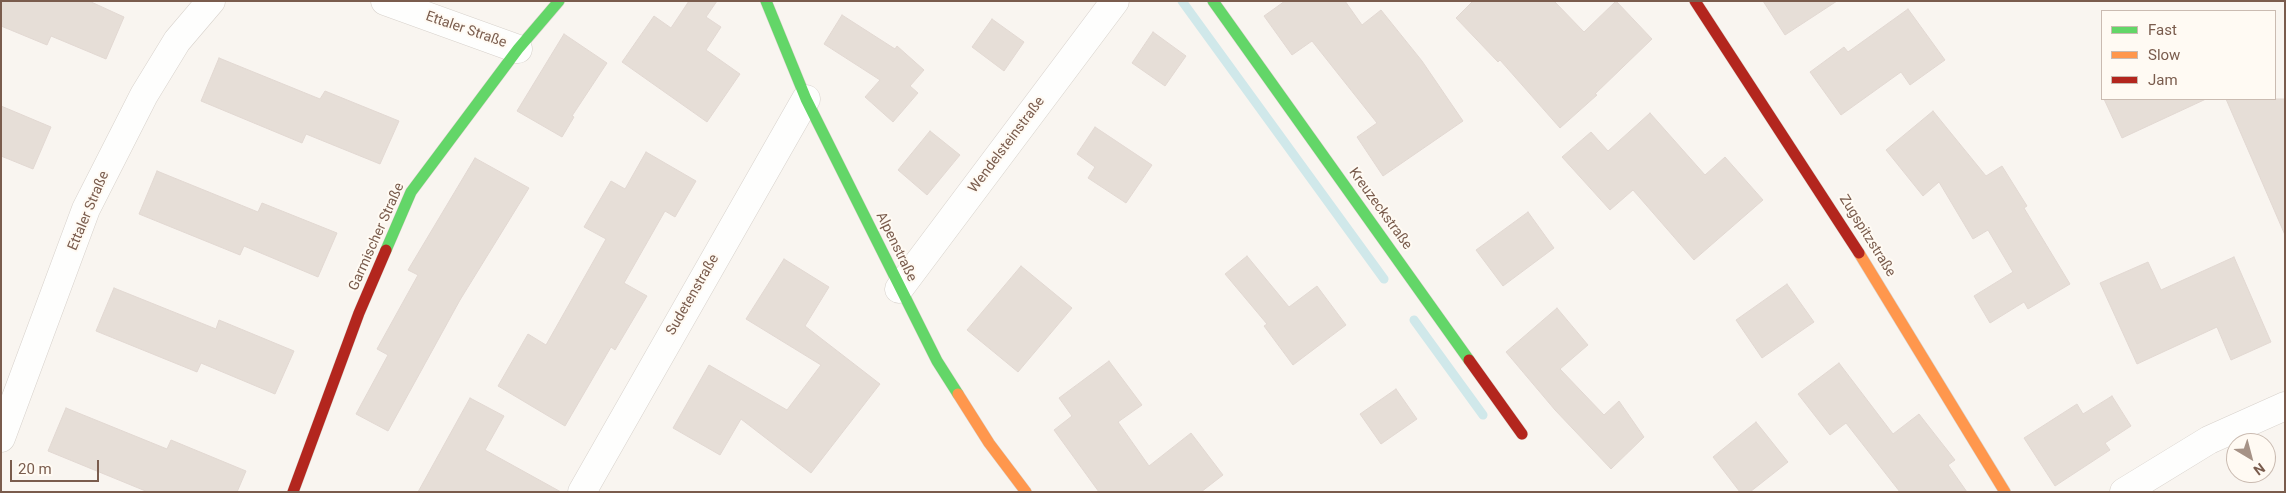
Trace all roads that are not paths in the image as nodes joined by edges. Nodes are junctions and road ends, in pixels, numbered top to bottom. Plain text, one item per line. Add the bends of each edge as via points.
1 (211, 1) edge
2 (385, 1) edge
3 (559, 1) edge
4 (766, 1) edge
5 (1115, 1) edge
6 (1213, 1) edge
7 (1696, 1) edge
8 (518, 49) junction
9 (806, 99) junction
10 (899, 289) junction
11 (2285, 406) edge
12 (1522, 434) dead end
13 (1, 438) edge
14 (293, 492) edge
15 (582, 492) edge
16 (1026, 492) edge
17 (2005, 492) edge
18 (2124, 492) edge

1 - 13 street, Ettaler Straße via 177,41 149,87 86,209
2 - 8 street, Ettaler Straße
3 - 8 street, Garmischer Straße
4 - 9 street, Alpenstraße
5 - 10 street, Wendelsteinstraße
6 - 12 street, Kreuzeckstraße
7 - 17 street, Zugspitzstraße via 1828,202
8 - 14 street, Garmischer Straße via 411,192 359,312
9 - 10 street, Alpenstraße
9 - 15 street, Sudetenstraße
10 - 16 street, Alpenstraße via 937,361
11 - 18 street via 2209,440

